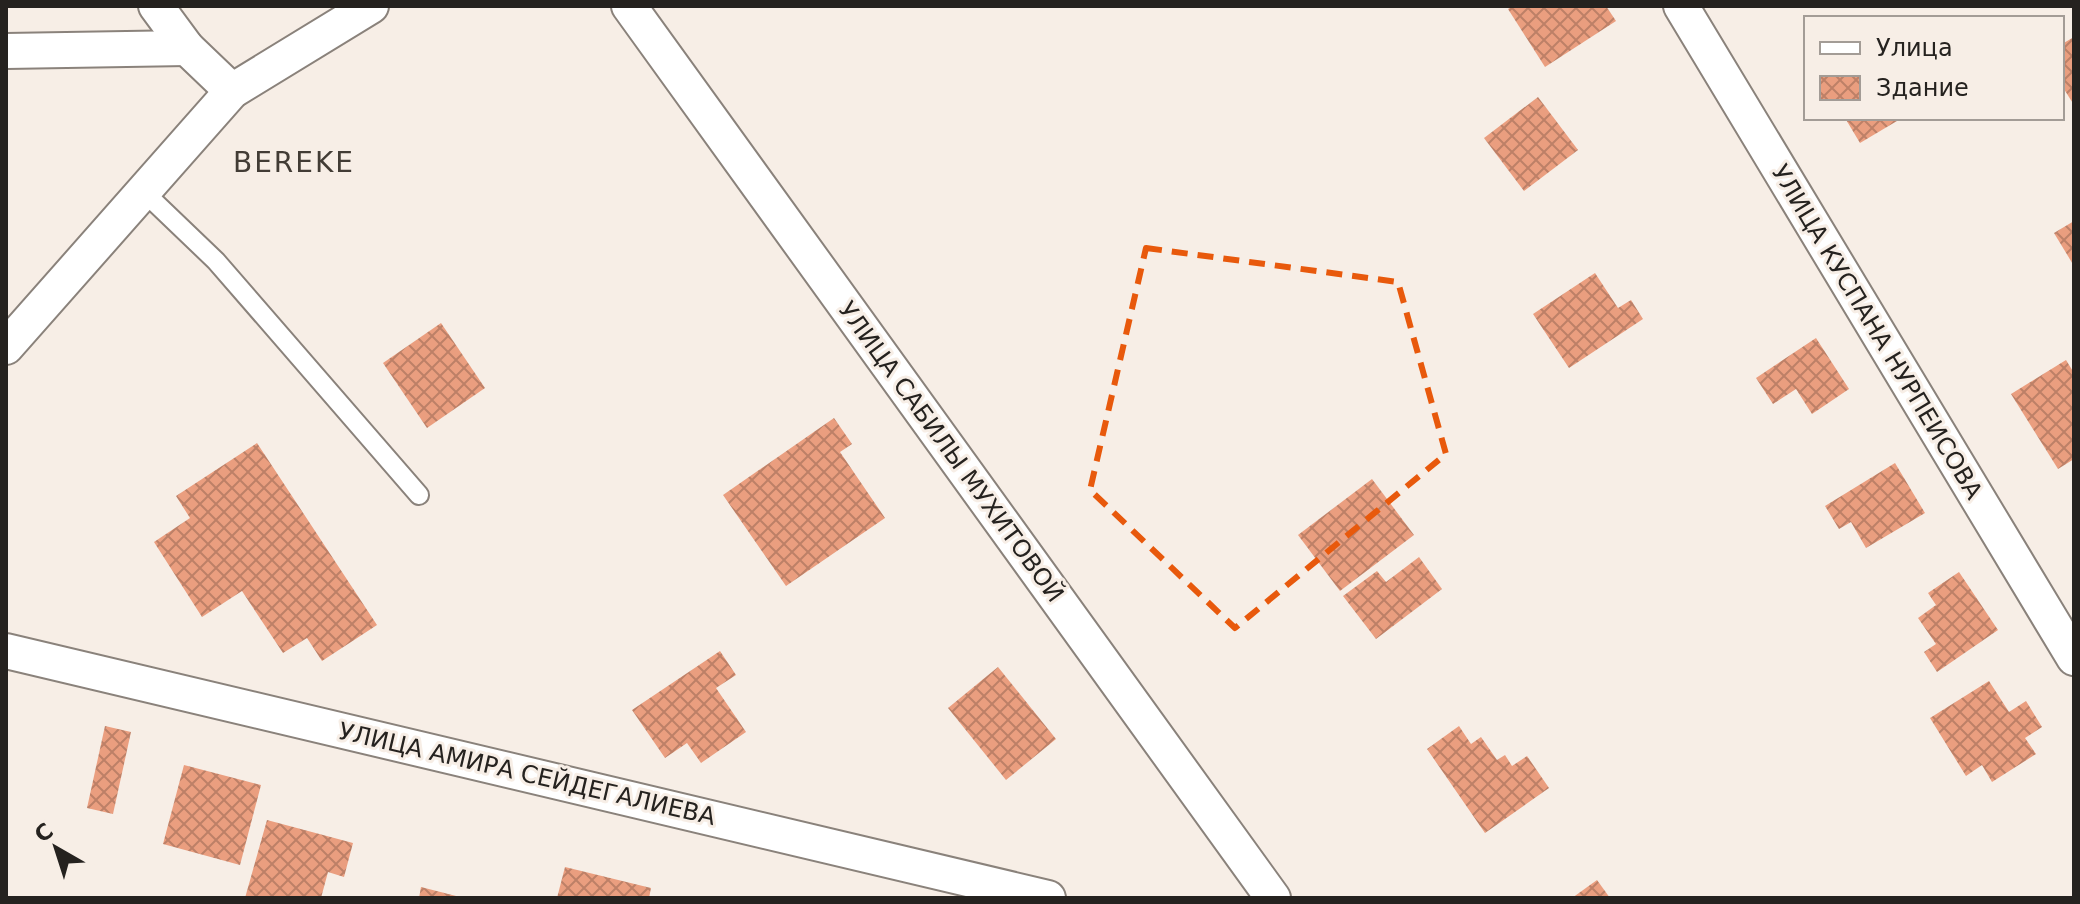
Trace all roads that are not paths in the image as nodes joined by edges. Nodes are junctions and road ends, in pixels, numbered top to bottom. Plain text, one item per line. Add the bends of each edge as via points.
1 (156, 6) edge
2 (371, 6) edge
3 (629, 6) edge
4 (1681, 6) edge
5 (187, 48) junction
6 (6, 51) edge
7 (232, 91) junction
8 (144, 192) junction
9 (6, 347) edge
10 (419, 495) dead end
11 (6, 651) edge
12 (2074, 658) edge
13 (1048, 898) edge
14 (1273, 898) edge

1 - 5 street
2 - 7 street
3 - 14 street, УЛИЦА САБИЛЫ МУХИТОВОЙ
4 - 12 street, УЛИЦА КУСПАНА НУРПЕИСОВА
5 - 6 street
5 - 7 street
7 - 8 street
8 - 9 street
8 - 10 lane via 216,261
11 - 13 street, УЛИЦА АМИРА СЕЙДЕГАЛИЕВА

